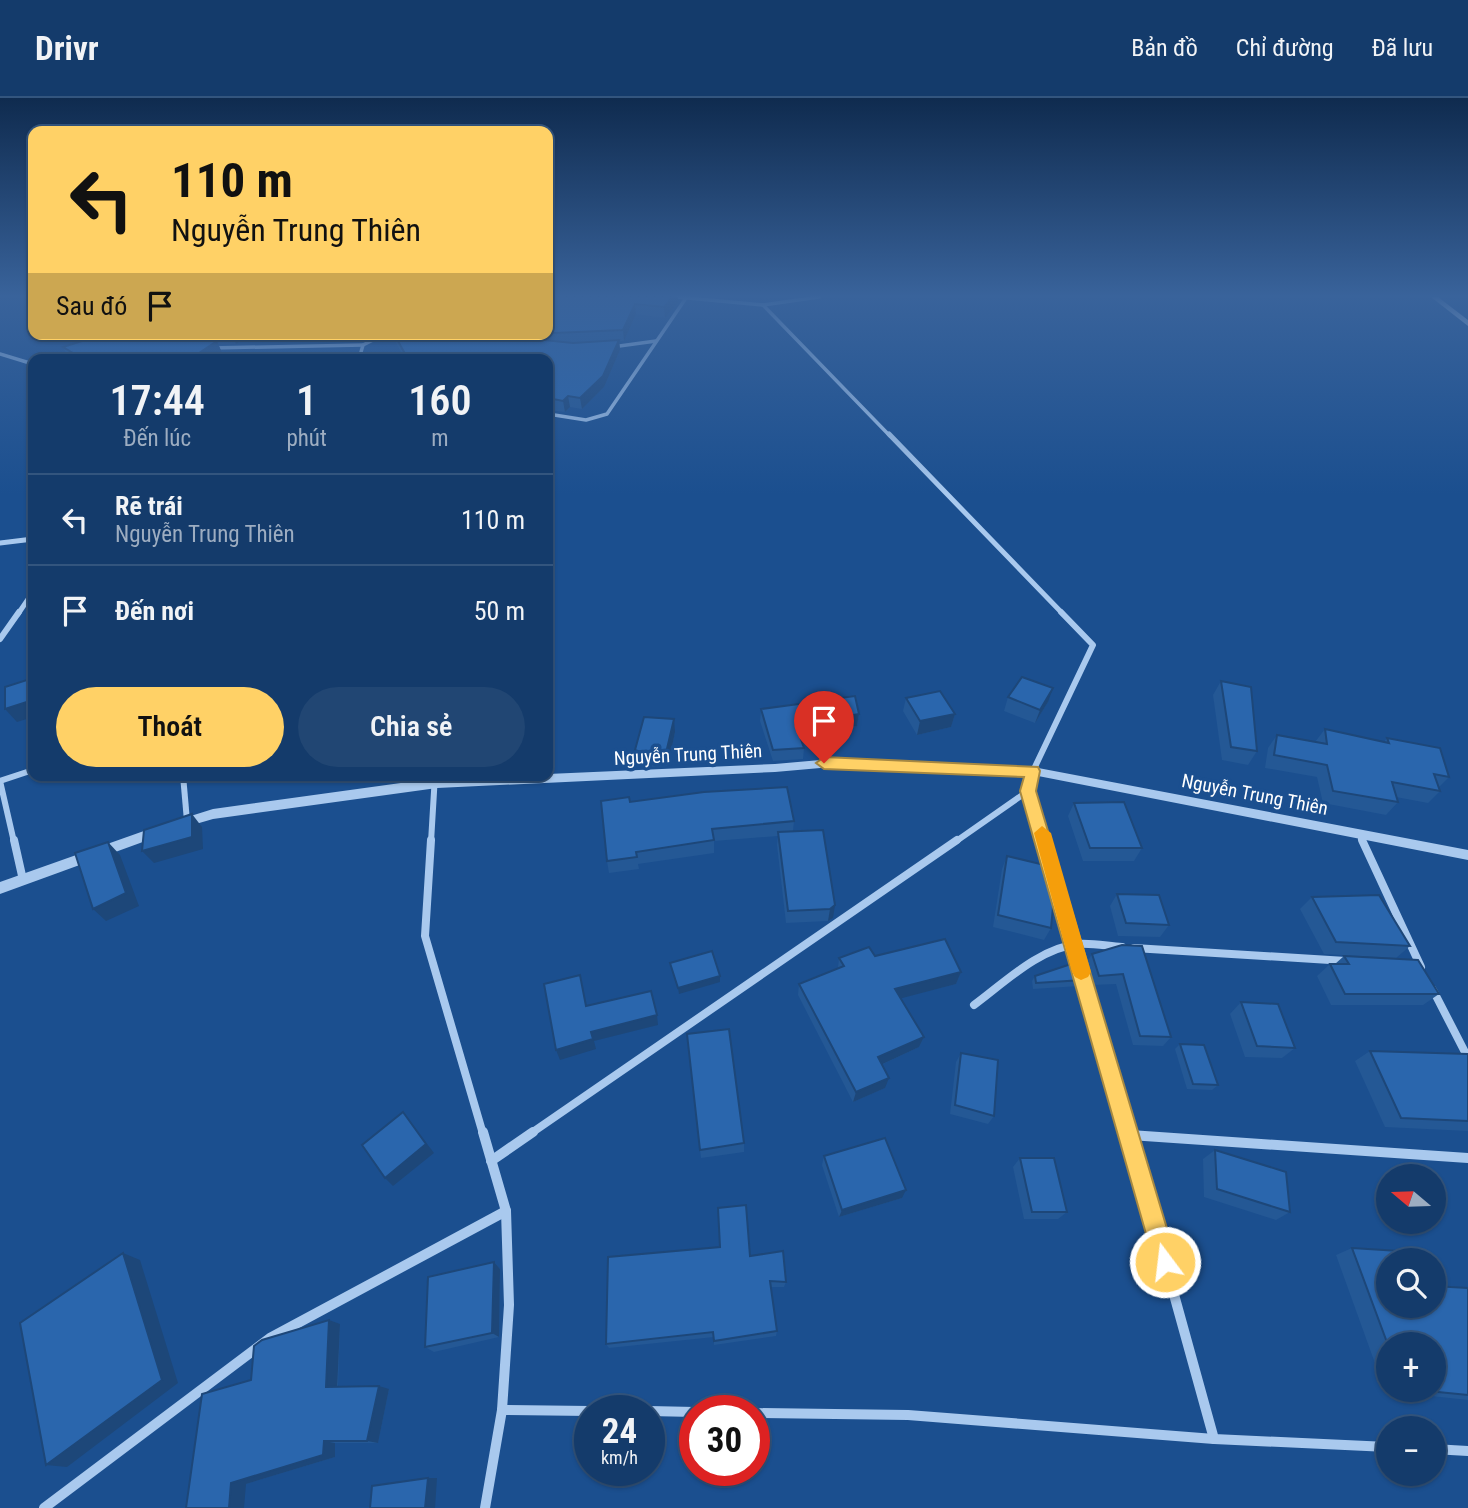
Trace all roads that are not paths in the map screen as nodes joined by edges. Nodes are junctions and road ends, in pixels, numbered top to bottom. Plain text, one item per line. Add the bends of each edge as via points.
1 (641, 363) edge
2 (819, 363) edge
3 (553, 415) edge
4 (28, 540) edge
5 (0, 543) edge
6 (28, 599) edge
7 (0, 639) edge
8 (1033, 771) junction
9 (28, 772) edge
10 (553, 776) edge
11 (0, 781) edge
12 (184, 781) edge
13 (423, 781) edge
14 (436, 781) edge
15 (1028, 791) junction
16 (187, 821) junction
17 (1359, 834) junction
18 (1468, 855) edge
19 (23, 880) junction
20 (0, 888) edge
21 (1073, 945) junction
22 (1353, 961) edge
23 (1406, 965) edge
24 (1420, 966) junction
25 (974, 1005) dead end
26 (1468, 1058) edge
27 (1130, 1135) junction
28 (1468, 1158) edge
29 (491, 1161) junction
30 (506, 1211) junction
31 (502, 1410) junction
32 (574, 1411) edge
33 (770, 1413) edge
34 (1214, 1439) junction
35 (1376, 1446) edge
36 (1446, 1450) edge
37 (1468, 1451) edge
38 (44, 1508) edge
39 (485, 1508) edge

1 - 3 street via 607,414 586,420
2 - 8 street via 1093,645
4 - 5 street
6 - 7 street
8 - 10 street, Nguyễn Trung Thiên via 843,762 734,771
8 - 15 street
8 - 17 street, Nguyễn Trung Thiên
9 - 11 street
11 - 19 street
12 - 16 street
13 - 16 street, Nguyễn Trung Thiên
14 - 29 street via 425,936
15 - 21 street
15 - 29 street
16 - 19 street, Nguyễn Trung Thiên
17 - 18 street, Nguyễn Trung Thiên
17 - 24 street
19 - 20 street, Nguyễn Trung Thiên
21 - 22 street
21 - 25 street via 1030,965
21 - 27 street
23 - 24 street
24 - 26 street
27 - 28 street
27 - 34 street
29 - 30 street
30 - 31 street via 509,1305
30 - 38 street via 270,1338
31 - 32 street
31 - 39 street
33 - 34 street via 908,1415
34 - 35 street
36 - 37 street

